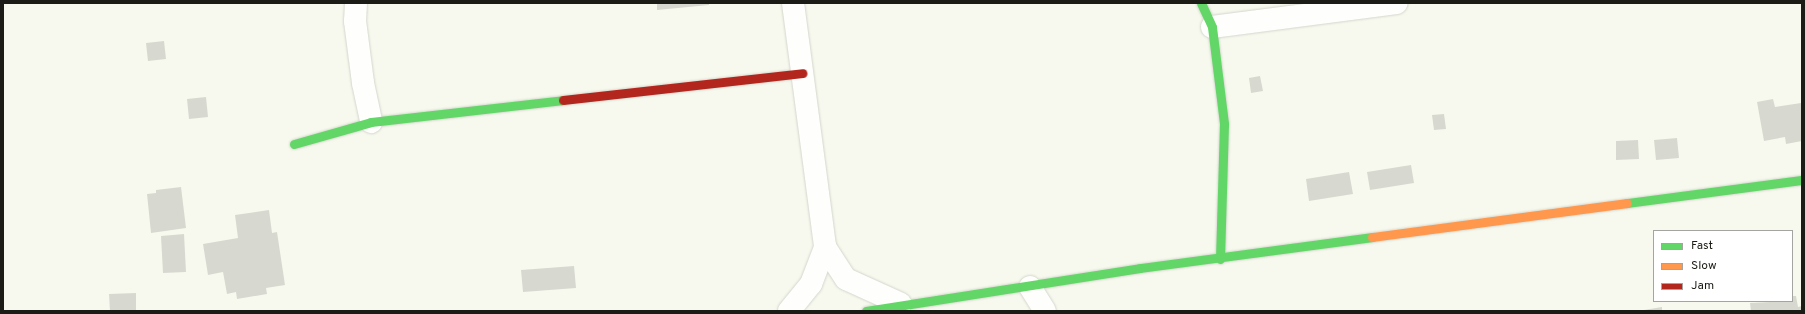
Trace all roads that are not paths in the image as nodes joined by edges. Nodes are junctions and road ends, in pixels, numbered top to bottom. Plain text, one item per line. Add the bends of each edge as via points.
1 (356, 3) edge
2 (793, 3) edge
3 (1201, 3) edge
4 (1396, 3) edge
5 (1212, 27) junction
6 (802, 73) junction
7 (371, 122) junction
8 (294, 144) dead end
9 (1802, 180) edge
10 (824, 247) junction
11 (1220, 259) junction
12 (1030, 287) junction
13 (901, 304) junction
14 (788, 311) edge
15 (866, 311) edge
16 (1045, 311) edge

1 - 7 street via 355,20 361,68
2 - 6 street
3 - 5 street
4 - 5 street
5 - 11 street via 1224,124
6 - 7 street
6 - 10 street
7 - 8 street
9 - 11 street
10 - 13 street via 846,279
10 - 14 street via 811,284
11 - 12 street via 1140,268
12 - 13 street
12 - 16 street
13 - 15 street

